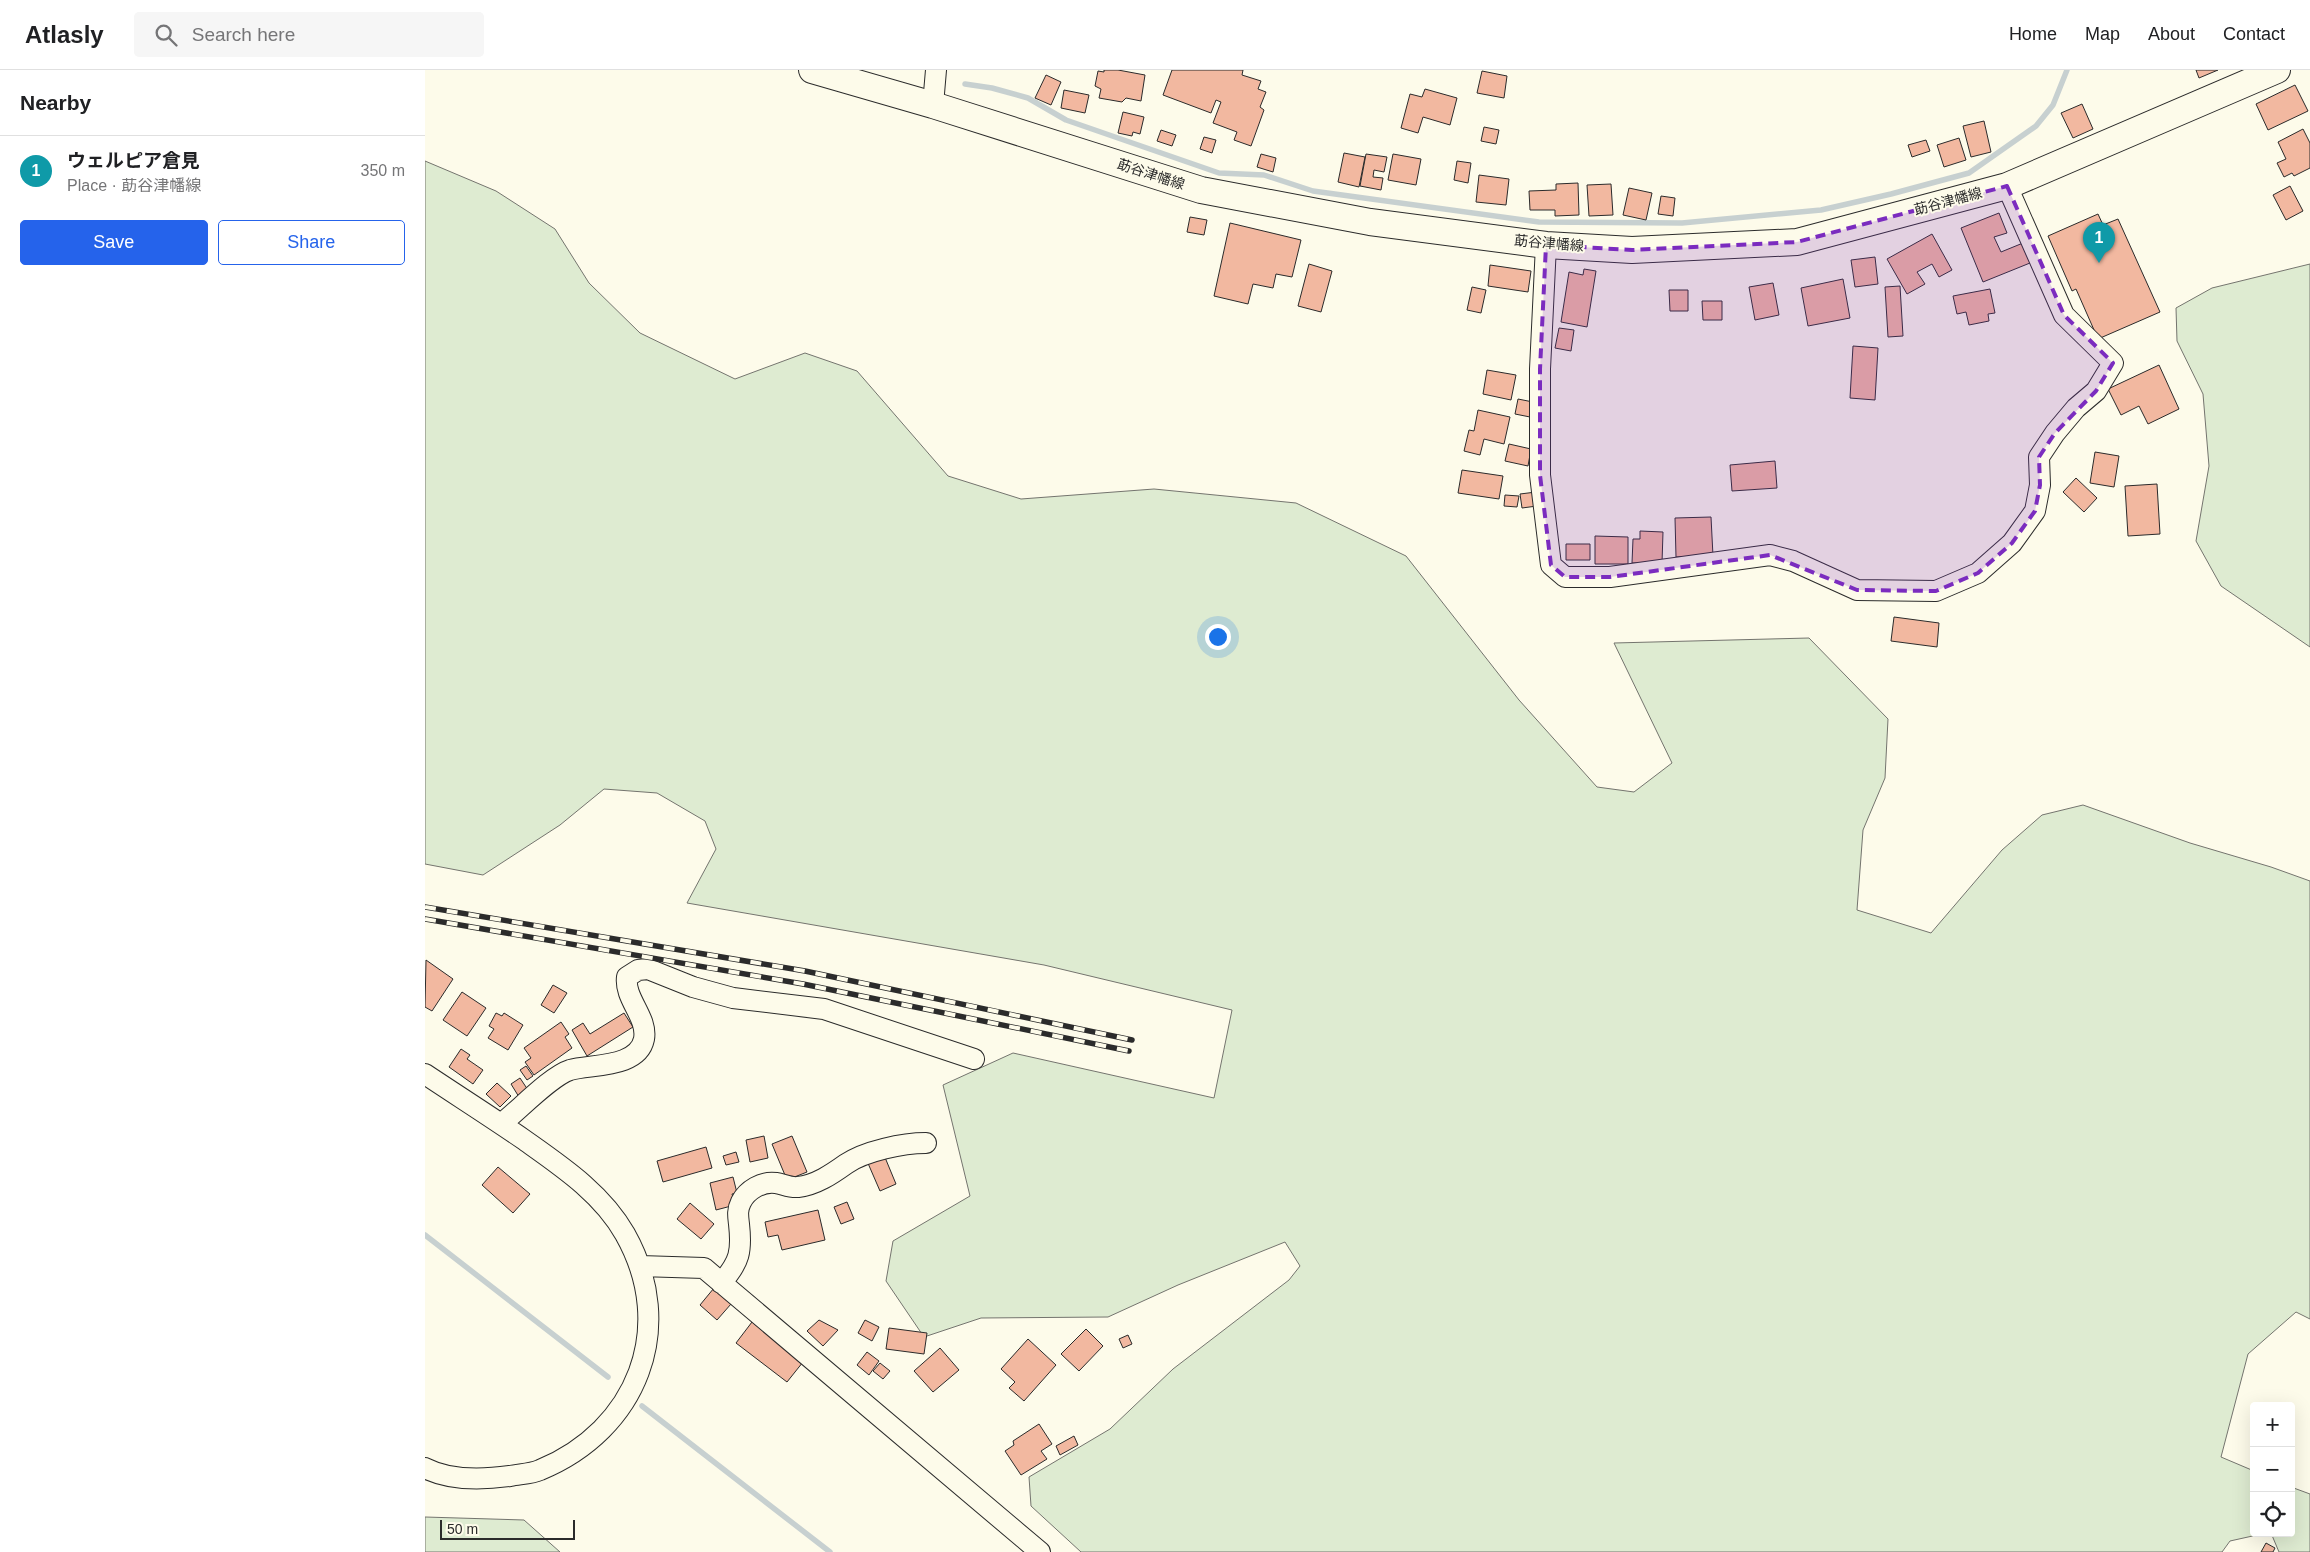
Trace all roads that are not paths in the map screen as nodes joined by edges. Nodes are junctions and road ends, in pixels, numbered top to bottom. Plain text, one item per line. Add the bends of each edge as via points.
1 (812, 70) edge
2 (935, 70) edge
3 (2277, 70) edge
4 (933, 104) junction
5 (2007, 186) junction
6 (1546, 244) junction
7 (974, 1059) dead end
8 (425, 1074) edge
9 (501, 1124) junction
10 (926, 1143) dead end
11 (640, 1266) junction
12 (721, 1283) junction
13 (425, 1468) edge
14 (1040, 1552) edge

1 - 4 main road, 莇谷津幡線
2 - 4 street
3 - 5 main road, 莇谷津幡線
4 - 6 main road, 莇谷津幡線 via 1201,190 1370,222
5 - 6 main road, 莇谷津幡線 via 1797,242 1632,250
5 - 6 street via 2064,315 2113,363 2096,392 2076,408 2039,458 2040,485 2035,511 2012,543 1978,573 1936,591 1857,590 1793,561 1770,555 1610,577 1565,577 1551,565 1540,475 1540,369
7 - 9 street via 824,1009 733,998 693,987 648,969 638,970 627,977 625,987 645,1032 636,1052 625,1060 554,1077
8 - 9 street
9 - 11 street via 571,1173 600,1201 624,1233
10 - 12 street via 904,1143 881,1150 853,1160 823,1179 798,1187 775,1183 752,1189 737,1209 741,1242 739,1256 733,1270
11 - 12 street via 704,1268
11 - 13 street via 648,1303 648,1346 637,1381 609,1422 582,1448 538,1471 485,1480 438,1474
12 - 14 street

